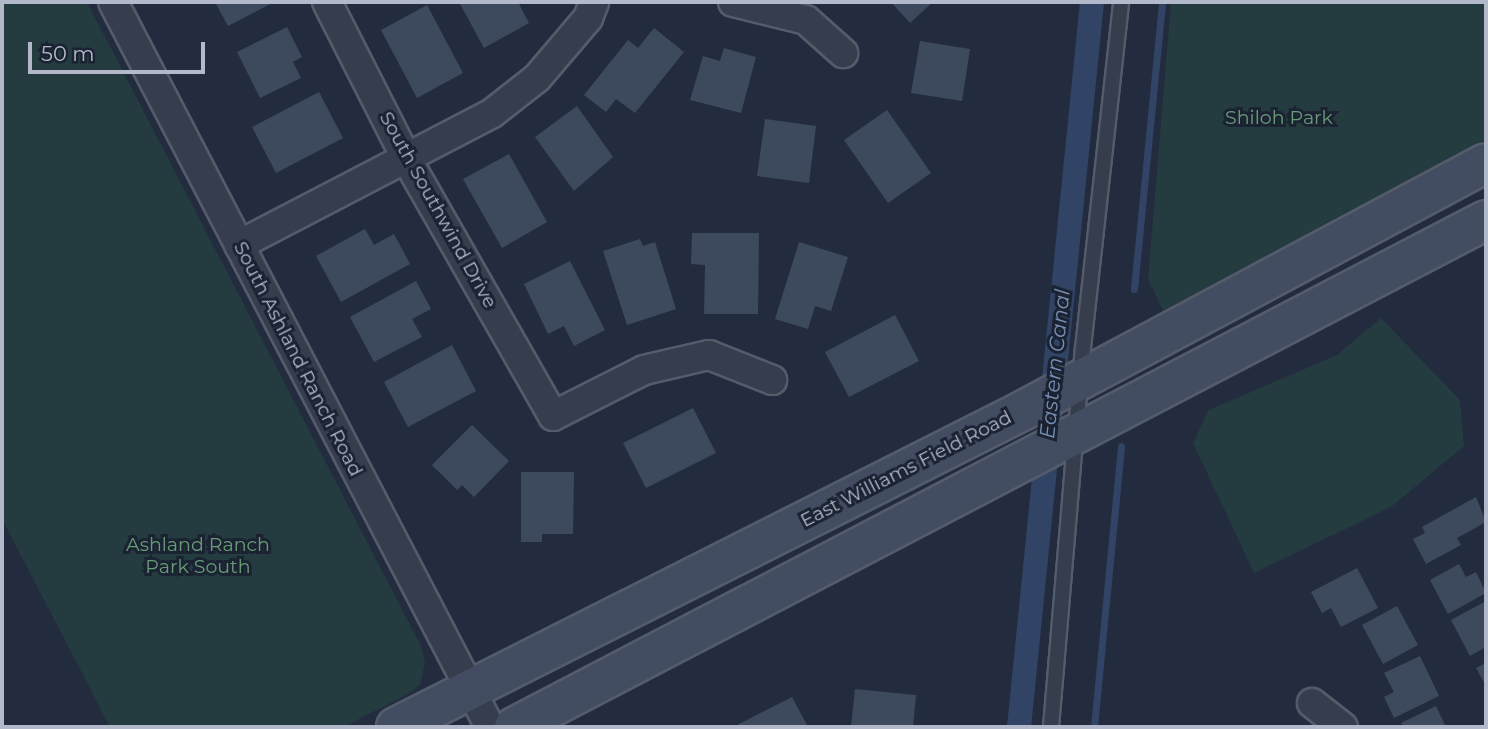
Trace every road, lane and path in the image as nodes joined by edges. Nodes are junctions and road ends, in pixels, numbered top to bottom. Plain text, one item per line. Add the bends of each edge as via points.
1 (113, 2) edge
2 (327, 2) edge
3 (594, 2) edge
4 (733, 2) edge
5 (1121, 2) edge
6 (843, 53) dead end
7 (406, 158) junction
8 (1486, 163) edge
9 (1486, 220) edge
10 (239, 244) junction
11 (772, 380) dead end
12 (1082, 380) junction
13 (1079, 431) junction
14 (1312, 702) dead end
15 (489, 715) edge
16 (396, 727) edge
17 (1051, 727) edge
18 (1343, 727) edge

1 - 10 street, South Ashland Ranch Road
2 - 7 street, South Southwind Drive
3 - 7 street via 588,18 537,78 491,114
4 - 6 street via 806,20
5 - 12 lane
7 - 10 street
7 - 11 street, South Southwind Drive via 554,416 644,370 709,355
8 - 12 main road, East Williams Field Road
9 - 13 main road, East Williams Field Road
10 - 15 street, South Ashland Ranch Road
12 - 13 lane
12 - 15 main road, East Williams Field Road
13 - 15 main road, East Williams Field Road
13 - 17 lane
14 - 18 street
15 - 16 main road, East Williams Field Road

